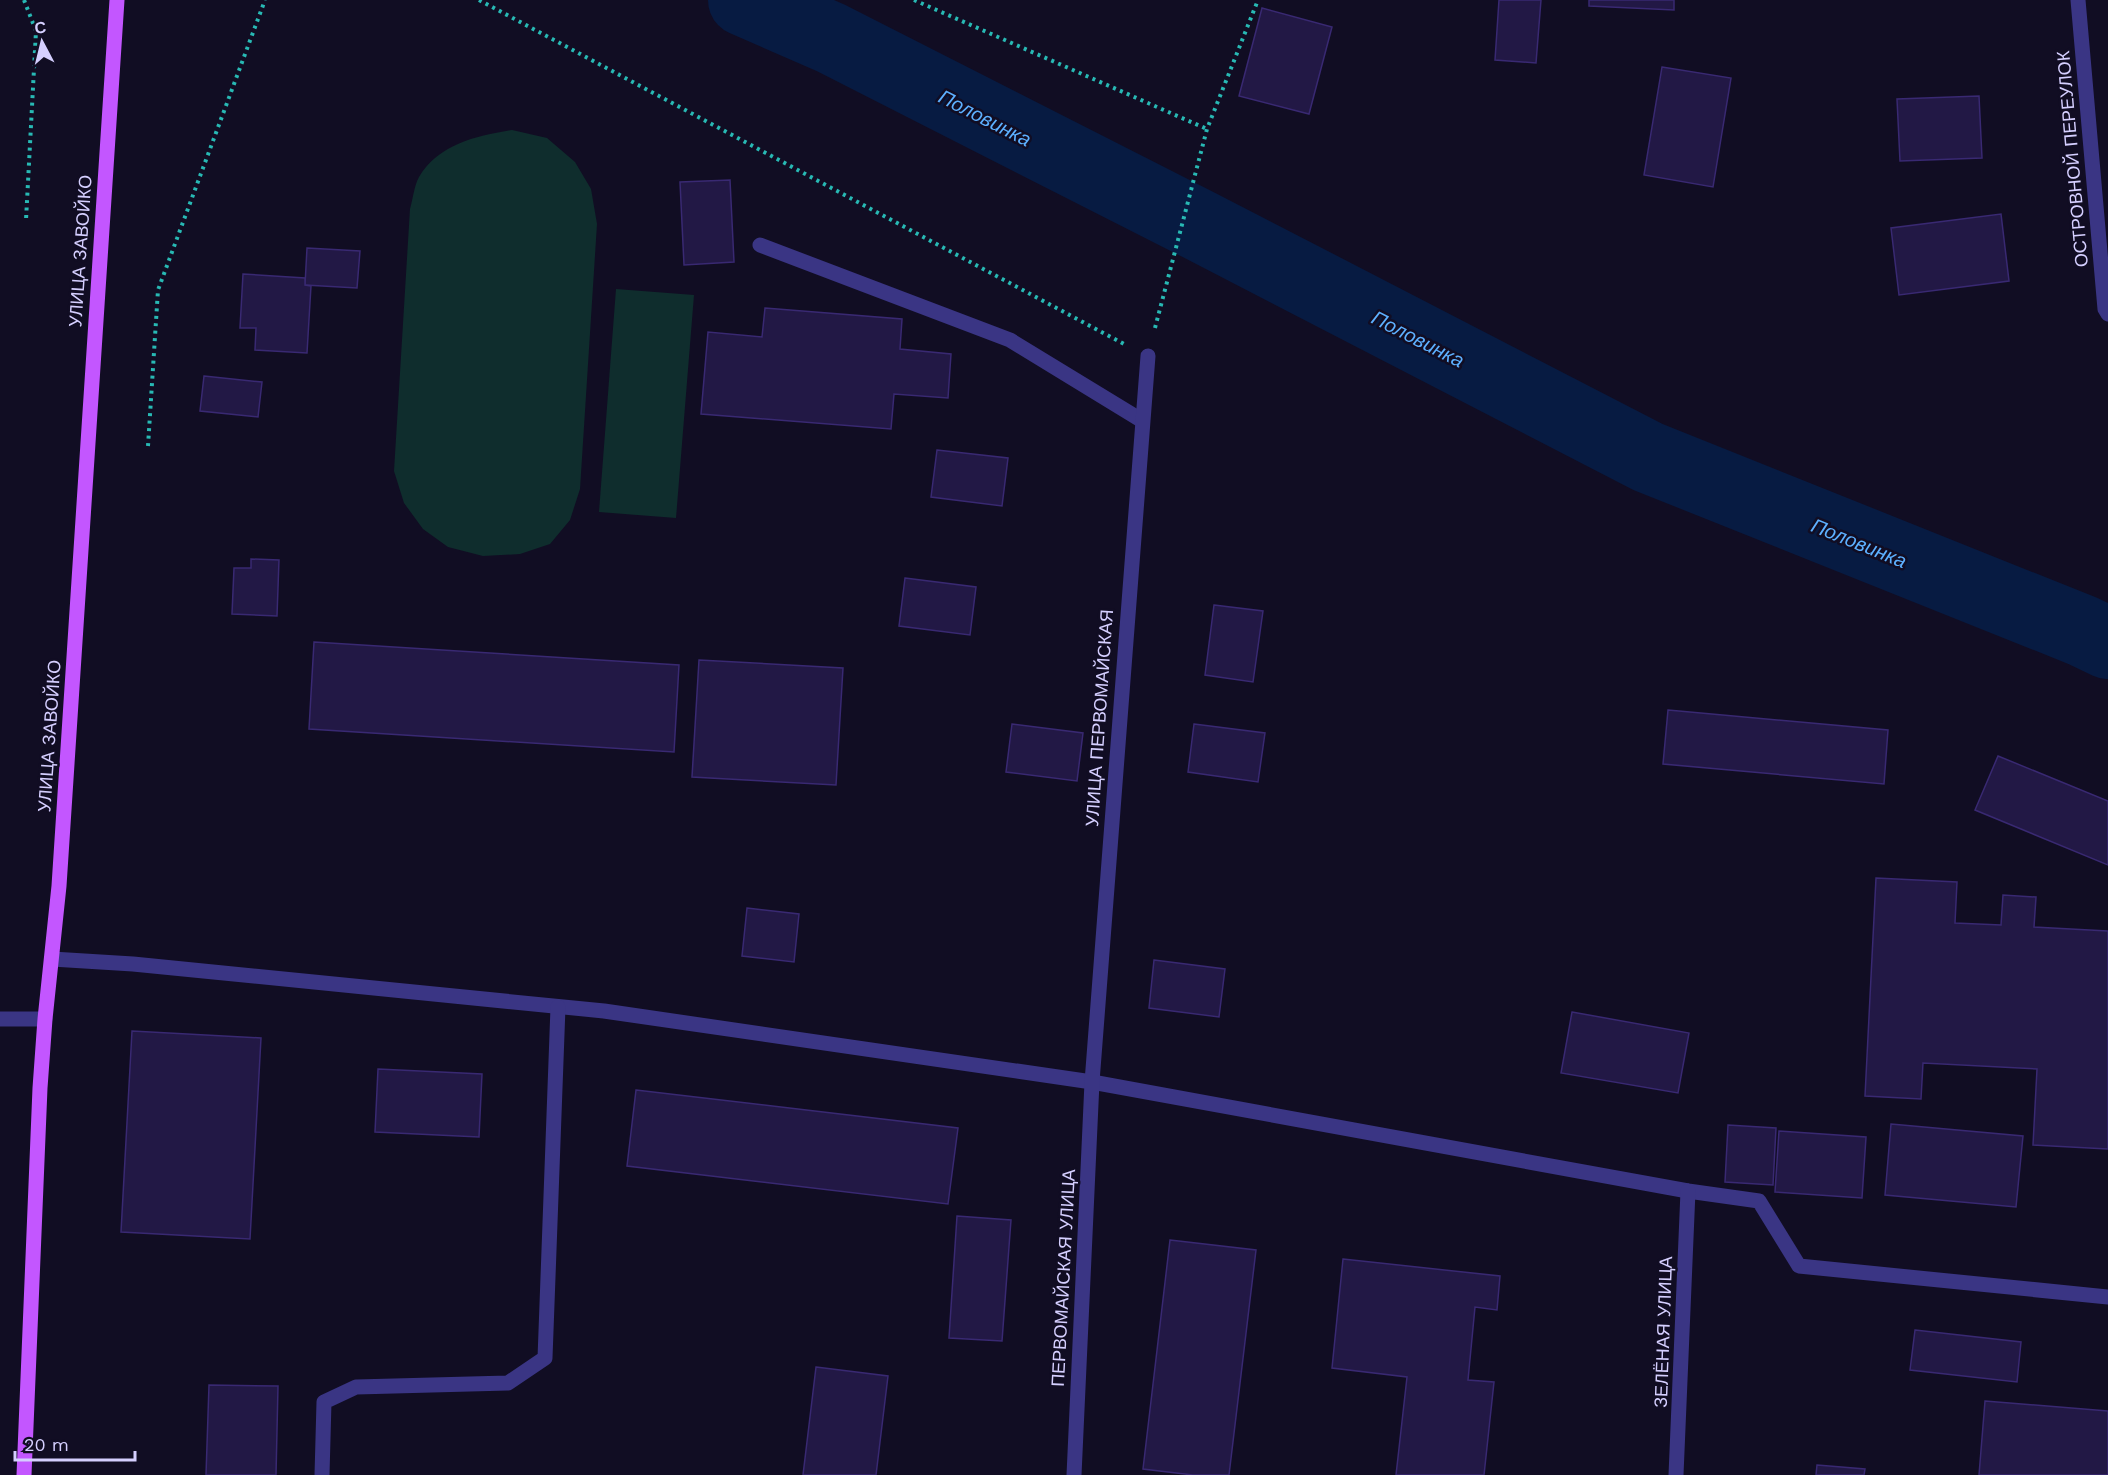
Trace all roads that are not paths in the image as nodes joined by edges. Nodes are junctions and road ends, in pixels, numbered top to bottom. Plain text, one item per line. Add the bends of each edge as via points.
1 (117, 0) edge
2 (2078, 0) edge
3 (760, 245) dead end
4 (2108, 314) edge
5 (1148, 356) road end
6 (1141, 420) junction
7 (52, 959) junction
8 (558, 1007) junction
9 (0, 1019) edge
10 (45, 1019) junction
11 (1092, 1082) junction
12 (1688, 1191) junction
13 (2108, 1298) edge
14 (24, 1475) edge
15 (322, 1475) edge
16 (1074, 1475) edge
17 (1676, 1475) edge

1 - 7 main road, УЛИЦА ЗАВОЙКО
2 - 4 street, ОСТРОВНОЙ ПЕРЕУЛОК
3 - 6 street via 1010,340
5 - 6 street, УЛИЦА ПЕРВОМАЙСКАЯ
6 - 11 street, УЛИЦА ПЕРВОМАЙСКАЯ
7 - 8 street
7 - 10 main road, УЛИЦА ЗАВОЙКО
8 - 11 street
8 - 15 street via 545,1358 508,1383 356,1388 324,1401
9 - 10 street
10 - 14 main road, УЛИЦА ЗАВОЙКО
11 - 12 street
11 - 16 street, ПЕРВОМАЙСКАЯ УЛИЦА
12 - 13 street via 1760,1201 1799,1266
12 - 17 street, ЗЕЛЁНАЯ УЛИЦА

